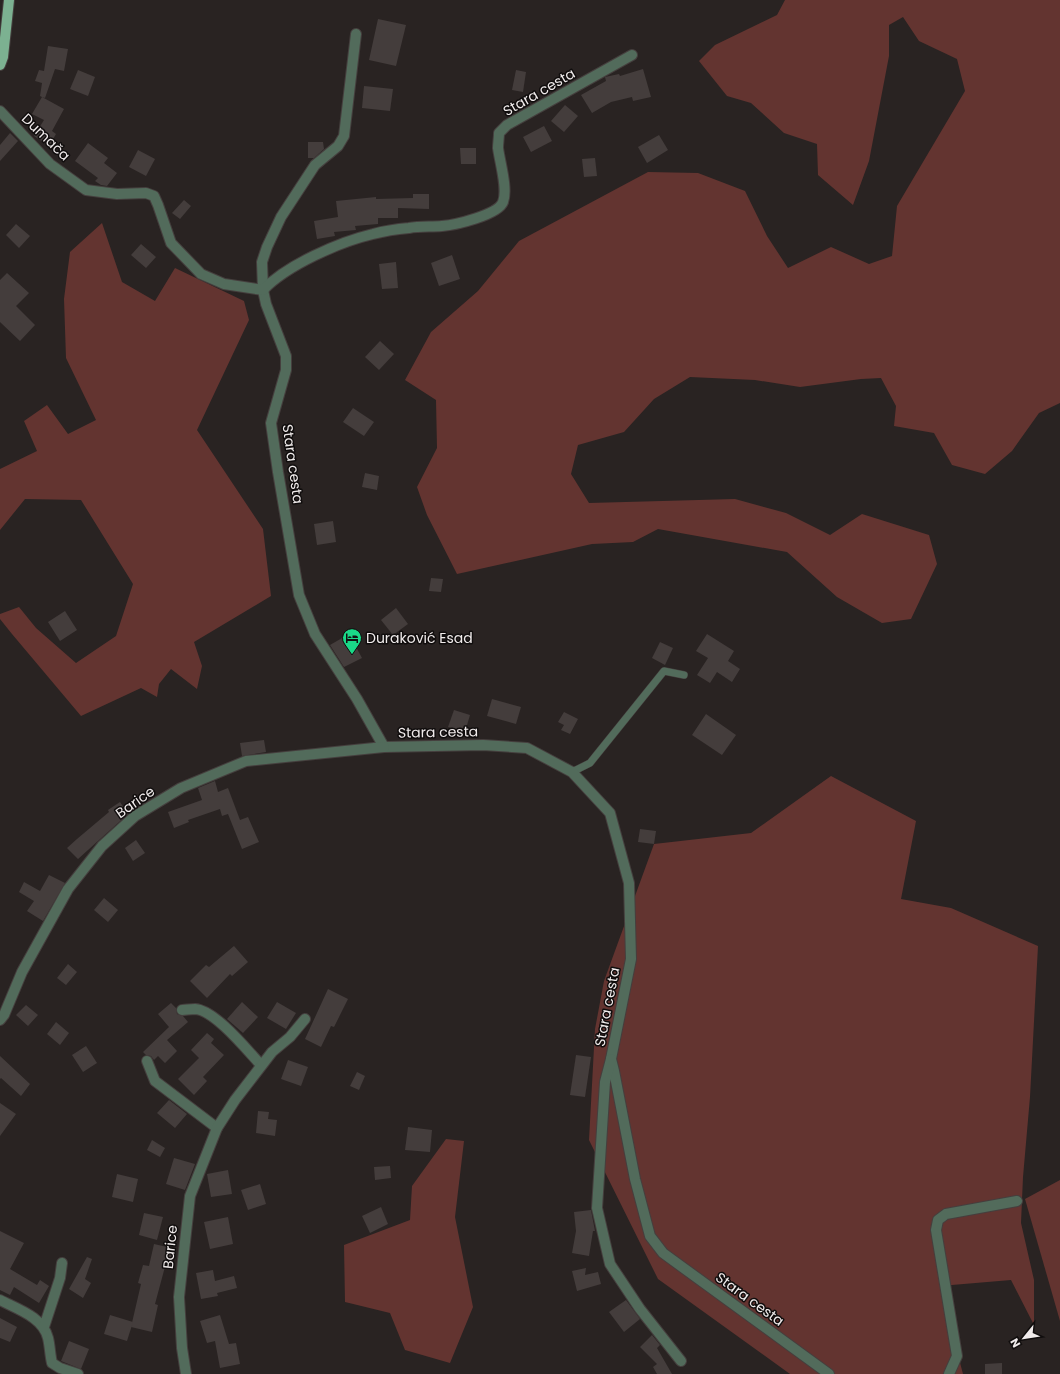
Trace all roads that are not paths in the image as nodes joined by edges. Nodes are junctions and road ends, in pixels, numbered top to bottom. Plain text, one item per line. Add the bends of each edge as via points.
1 (10, 1) edge
2 (356, 34) dead end
3 (632, 55) dead end
4 (0, 65) edge
5 (0, 111) edge
6 (263, 290) junction
7 (684, 675) dead end
8 (384, 748) junction
9 (572, 772) junction
10 (182, 1010) dead end
11 (305, 1019) dead end
12 (0, 1020) edge
13 (611, 1059) junction
14 (147, 1061) dead end
15 (261, 1065) junction
16 (217, 1128) junction
17 (1017, 1201) dead end
18 (62, 1263) dead end
19 (0, 1300) edge
20 (44, 1327) junction
21 (681, 1361) dead end
22 (78, 1374) edge
23 (186, 1374) edge
24 (829, 1374) edge
25 (949, 1374) edge

1 - 4 main road
2 - 6 street, Stara cesta via 344,136 338,146 315,165 278,222 262,262
3 - 6 street, Stara cesta via 507,124 499,133 498,146 504,191 503,203 496,210 455,224 373,234 333,247 286,272
5 - 6 street, Dumača via 50,164 86,190 117,194 146,193 154,196 171,243 202,274 224,284
6 - 8 street, Stara cesta via 286,356 286,370 272,423 300,595 315,634 357,699
7 - 9 lane via 664,671 590,762
8 - 9 street, Stara cesta via 483,745 527,748
8 - 12 street, Barice via 246,761 181,788 135,816 102,846 68,889 22,972
9 - 13 street, Stara cesta via 610,813 630,883 631,960
10 - 15 street via 196,1009 209,1013 238,1038
11 - 15 street, Barice
13 - 21 street, Stara cesta via 605,1082 597,1208 610,1264 640,1309
13 - 24 street, Stara cesta via 635,1179 650,1236 663,1253
14 - 16 street via 155,1081
15 - 16 street, Barice
16 - 23 street, Barice via 190,1196 178,1297
17 - 25 street via 946,1214 938,1220 936,1230 957,1356
18 - 20 street via 60,1278
19 - 20 street via 38,1320
20 - 22 street via 52,1363

